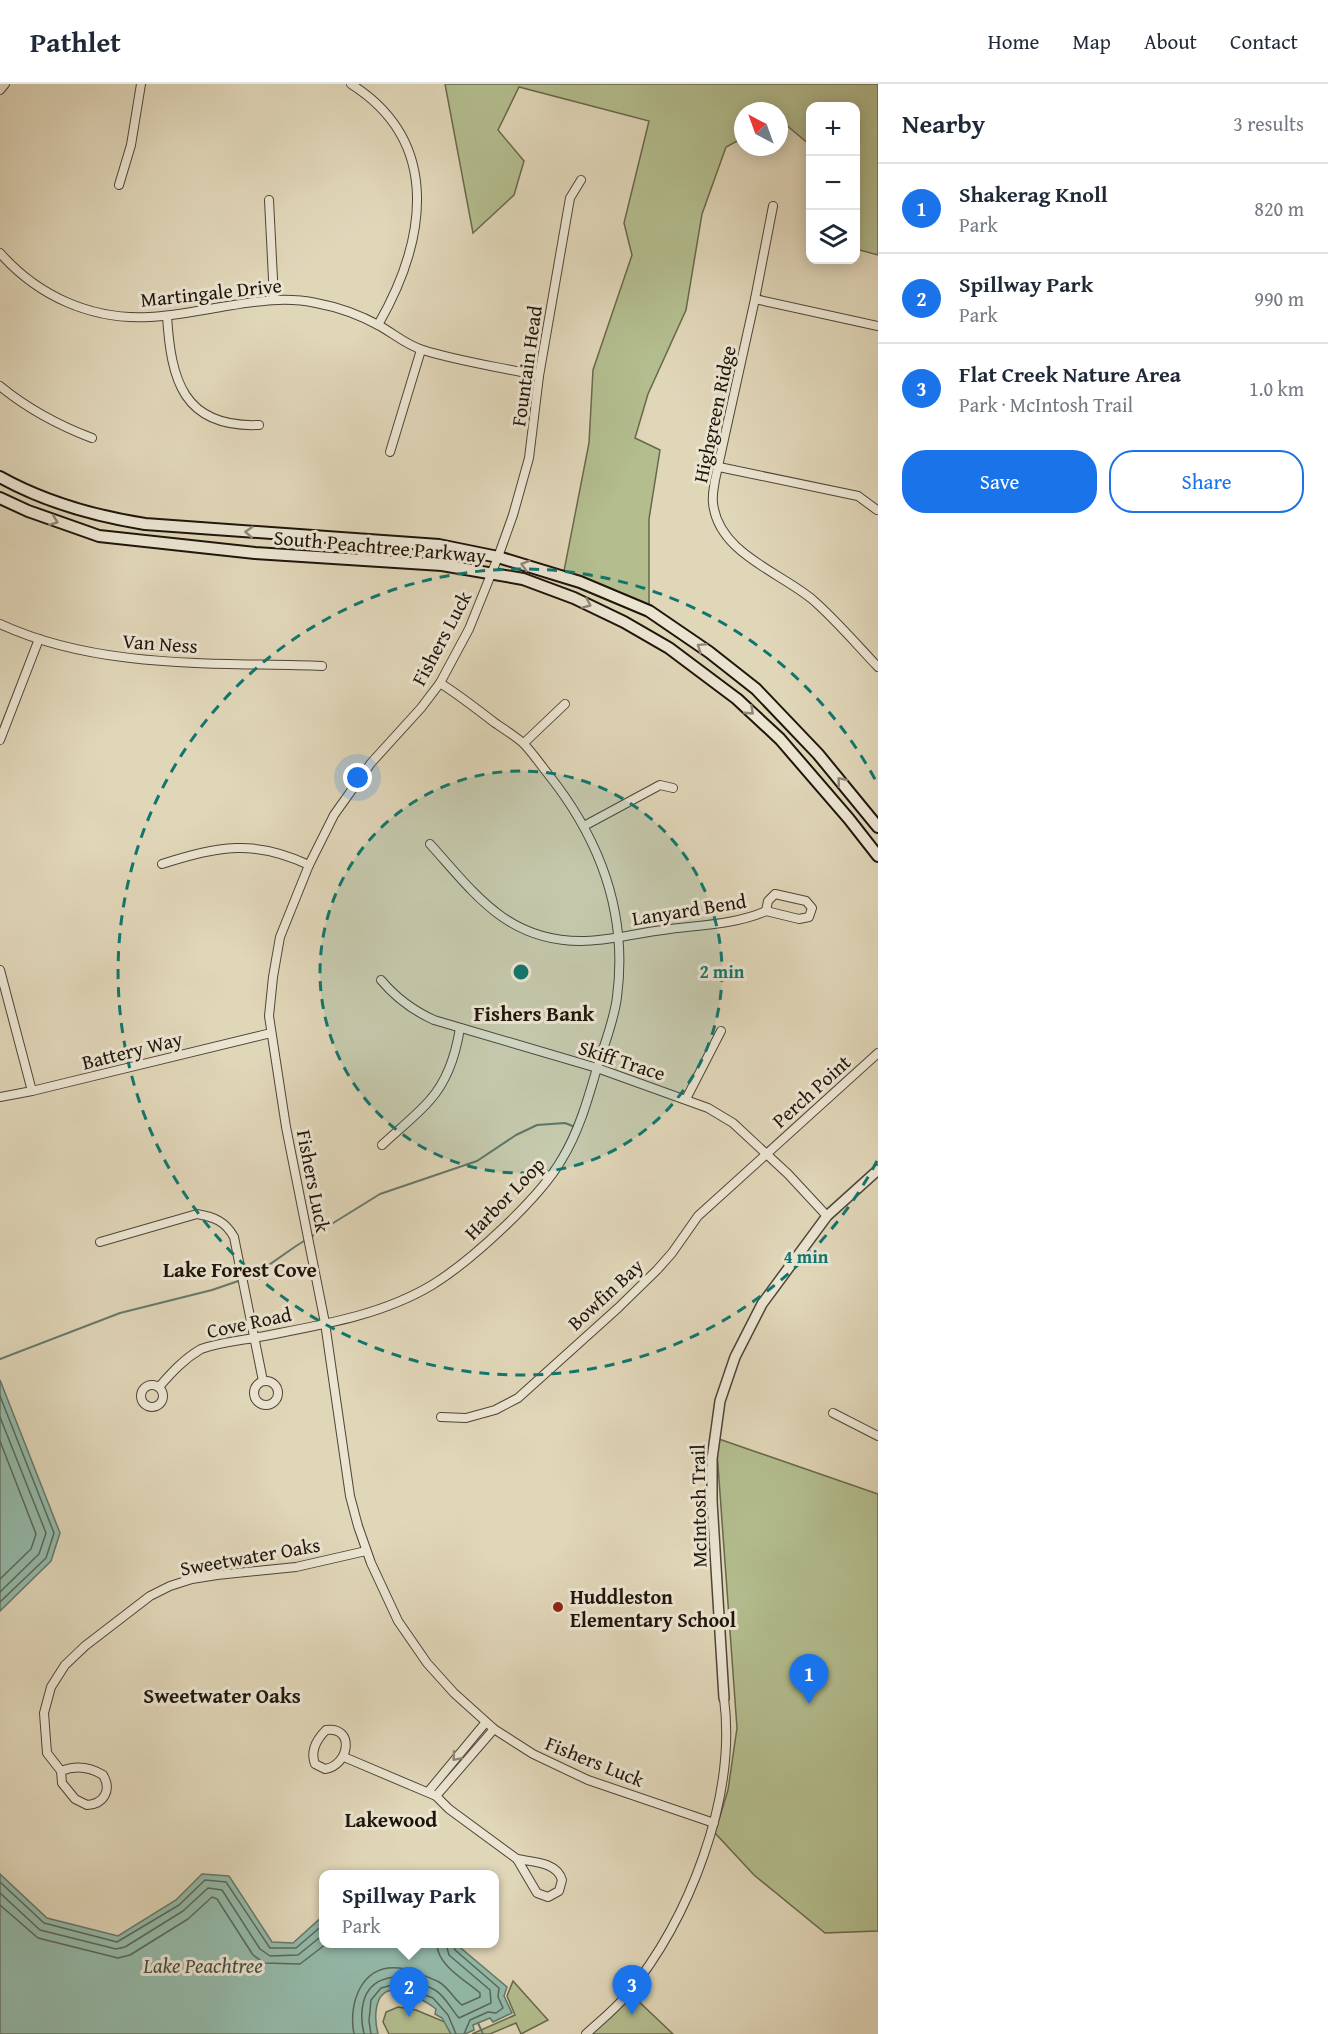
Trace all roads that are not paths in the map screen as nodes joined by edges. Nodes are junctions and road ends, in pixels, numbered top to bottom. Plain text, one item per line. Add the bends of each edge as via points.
1 (5, 84) edge
2 (141, 84) edge
3 (351, 84) edge
4 (0, 90) edge
5 (581, 180) dead end
6 (119, 185) dead end
7 (269, 200) dead end
8 (773, 206) dead end
9 (0, 253) edge
10 (274, 299) junction
11 (755, 299) junction
12 (167, 316) junction
13 (378, 325) junction
14 (878, 326) edge
15 (421, 350) junction
16 (539, 376) junction
17 (0, 386) edge
18 (259, 425) dead end
19 (92, 438) dead end
20 (390, 452) dead end
21 (719, 467) junction
22 (0, 477) edge
23 (0, 498) edge
24 (877, 510) edge
25 (498, 557) junction
26 (492, 573) junction
27 (0, 624) edge
28 (39, 639) junction
29 (322, 666) dead end
30 (878, 667) edge
31 (440, 683) junction
32 (565, 704) dead end
33 (0, 740) edge
34 (524, 743) junction
35 (673, 788) dead end
36 (584, 826) junction
37 (878, 827) edge
38 (430, 844) dead end
39 (878, 856) edge
40 (162, 864) dead end
41 (309, 865) junction
42 (766, 911) junction
43 (618, 938) junction
44 (0, 970) edge
45 (381, 980) dead end
46 (460, 1028) junction
47 (721, 1031) dead end
48 (271, 1033) junction
49 (878, 1053) edge
50 (597, 1068) junction
51 (32, 1091) junction
52 (0, 1097) edge
53 (686, 1099) junction
54 (382, 1145) dead end
55 (767, 1154) junction
56 (878, 1170) edge
57 (827, 1216) junction
58 (100, 1242) dead end
59 (325, 1323) junction
60 (254, 1338) junction
61 (263, 1380) dead end
62 (159, 1387) dead end
63 (833, 1413) dead end
64 (441, 1417) dead end
65 (878, 1436) edge
66 (366, 1551) junction
67 (724, 1698) joint
68 (486, 1722) junction
69 (494, 1729) junction
70 (344, 1757) junction
71 (61, 1771) junction
72 (432, 1794) junction
73 (714, 1823) junction
74 (517, 1859) junction
75 (586, 2034) edge

1 - 4 street
2 - 6 street via 131,145
3 - 13 street via 395,126 418,187 416,224 405,267
5 - 16 street, Fountain Head via 570,198
7 - 10 street
8 - 11 street, Highgreen Ridge
9 - 12 street, Martingale Drive via 42,291 68,304 122,316
10 - 12 street, Martingale Drive
10 - 13 street, Martingale Drive via 316,303
11 - 14 street
11 - 21 street, Highgreen Ridge
12 - 18 street via 173,368 188,400 212,420
13 - 15 street, Martingale Drive
15 - 16 street, Martingale Drive
15 - 20 street
16 - 25 street, Fountain Head via 529,458
17 - 19 street via 60,426
21 - 24 street via 858,496
21 - 30 street, Highgreen Ridge via 712,501 719,524 731,541 813,600
25 -> 22 main road, South Peachtree Parkway via 439,544 126,521 64,506
23 -> 26 main road, South Peachtree Parkway via 99,536 255,553 442,565
25 - 26 street, Fishers Luck
37 -> 25 main road, South Peachtree Parkway via 825,762 756,689 709,652 649,611 580,582
26 - 31 street, Fishers Luck via 469,629
26 -> 39 main road, South Peachtree Parkway via 523,579 574,598 669,648 737,699 780,739
27 - 28 street, Van Ness
28 - 29 street, Van Ness via 87,653 169,662
28 - 33 street
31 - 34 street, Harbor Loop
31 - 41 street, Fishers Luck via 354,785
32 - 34 street
34 - 36 street, Harbor Loop
35 - 36 street via 660,785
36 - 43 street, Harbor Loop via 613,900
38 - 43 street, Lanyard Bend via 483,904 512,924 554,940
40 - 41 street via 207,851 244,847 286,854
41 - 48 street, Fishers Luck via 280,937 269,1017
42 - 42 street, Lanyard Bend via 775,894 806,901 812,908 809,917 799,920
42 - 43 street, Lanyard Bend via 739,919
43 - 50 street, Harbor Loop via 617,998
44 - 51 street
45 - 46 street, Skiff Trace via 414,1011
46 - 50 street, Skiff Trace
46 - 54 street via 450,1065 431,1100
47 - 53 street
48 - 51 street, Battery Way
48 - 59 street, Fishers Luck
49 - 55 street, Perch Point
50 - 53 street, Skiff Trace
50 - 59 street, Harbor Loop via 580,1123 562,1161 506,1224 450,1273 399,1302
51 - 52 street, Battery Way
53 - 55 street, Skiff Trace via 733,1123
55 - 57 street, Skiff Trace
55 - 64 street, Bowfin Bay via 698,1216 672,1253 638,1288 518,1398 466,1418
56 - 57 street, McIntosh Trail
57 - 67 street, McIntosh Trail via 762,1304 735,1357 720,1401 712,1460 712,1501
58 - 60 street via 197,1214 222,1221 234,1237
59 - 60 street, Cove Road
59 - 66 street, Fishers Luck via 350,1496
60 - 61 street
60 - 62 street, Cove Road via 201,1349
63 - 65 street
66 - 68 street, Fishers Luck via 409,1639 454,1693
66 - 71 street, Sweetwater Oaks via 296,1567 192,1580 170,1586 130,1610 65,1665 51,1688 44,1713 45,1736 48,1753
67 - 73 street, McIntosh Trail via 724,1776
68 - 69 street, Fishers Luck
68 -> 72 street
69 - 72 street
69 - 73 street, Fishers Luck via 533,1754 588,1780
70 - 70 street via 346,1745 342,1734 326,1730 316,1744 315,1764 320,1769 330,1768
70 - 72 street
71 - 71 street, Sweetwater Oaks via 62,1783 75,1799 87,1805 104,1798 108,1786 103,1775 82,1767
72 - 74 street
73 - 75 street, McIntosh Trail via 679,1913 658,1952 624,1999
74 - 74 street via 537,1893 548,1897 559,1891 562,1880 557,1870

